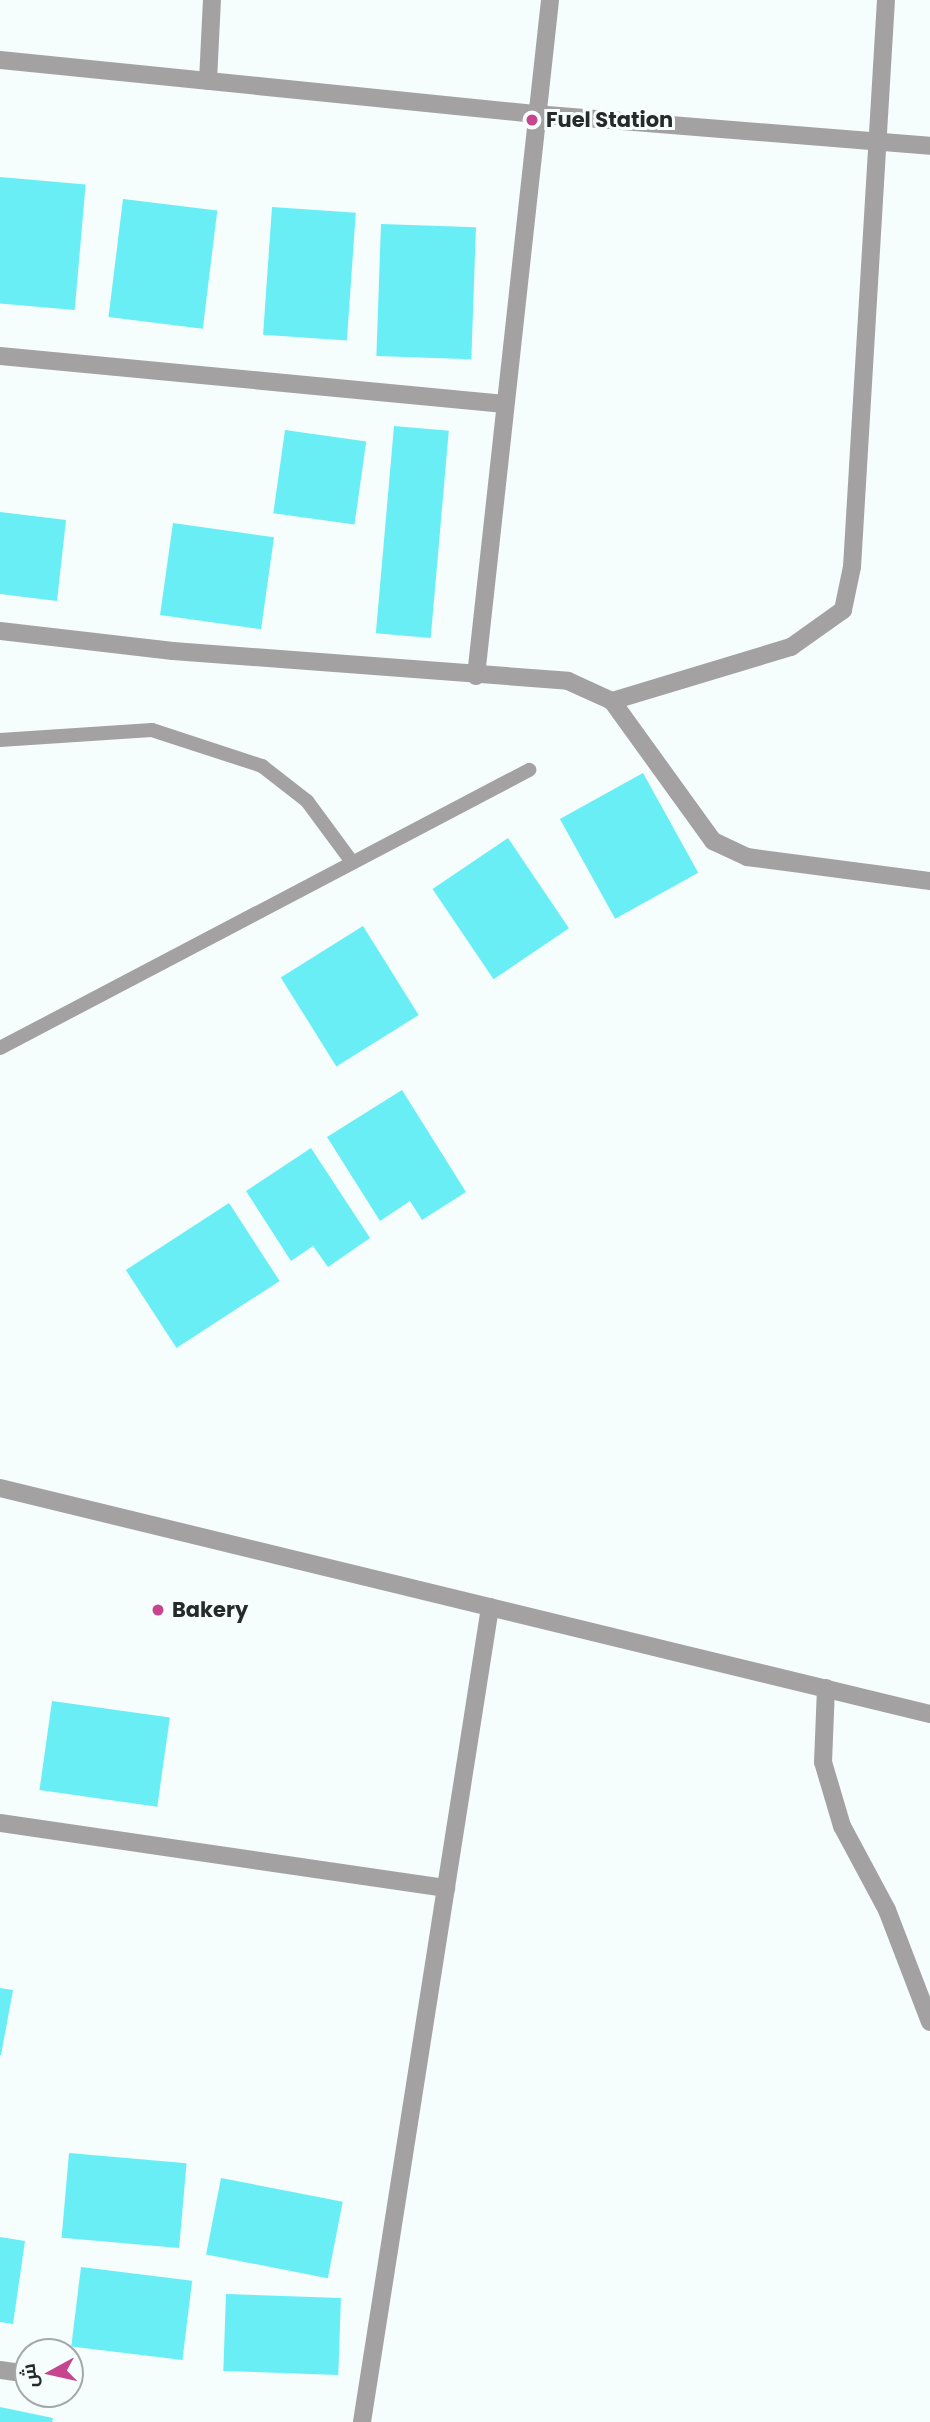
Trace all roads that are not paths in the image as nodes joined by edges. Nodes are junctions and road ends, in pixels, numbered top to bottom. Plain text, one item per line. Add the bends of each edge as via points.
1 (212, 0) edge
2 (550, 0) edge
3 (886, 0) edge
4 (0, 60) edge
5 (208, 81) junction
6 (535, 114) junction
7 (877, 142) junction
8 (930, 146) edge
9 (0, 356) edge
10 (505, 404) junction
11 (0, 631) edge
12 (476, 676) junction
13 (612, 701) junction
14 (0, 740) edge
15 (528, 770) dead end
16 (352, 862) junction
17 (930, 881) edge
18 (0, 1048) edge
19 (0, 1488) edge
20 (490, 1607) junction
21 (826, 1688) junction
22 (930, 1714) edge
23 (0, 1823) edge
24 (446, 1888) junction
25 (930, 2022) edge
26 (362, 2422) edge

1 - 5 street
2 - 6 street
3 - 7 street
4 - 5 street
5 - 6 street
6 - 7 street
6 - 10 street
7 - 8 street
7 - 13 street via 852,567 843,610 791,647
9 - 10 street
10 - 12 street
11 - 12 street
12 - 13 street via 568,681
13 - 17 street via 713,841 747,857
14 - 16 lane via 152,730 262,766 307,801
15 - 16 lane
16 - 18 lane
19 - 20 street
20 - 21 street
20 - 24 street
21 - 22 street
21 - 25 street via 822,1762 842,1826 887,1910
23 - 24 street
24 - 26 street

